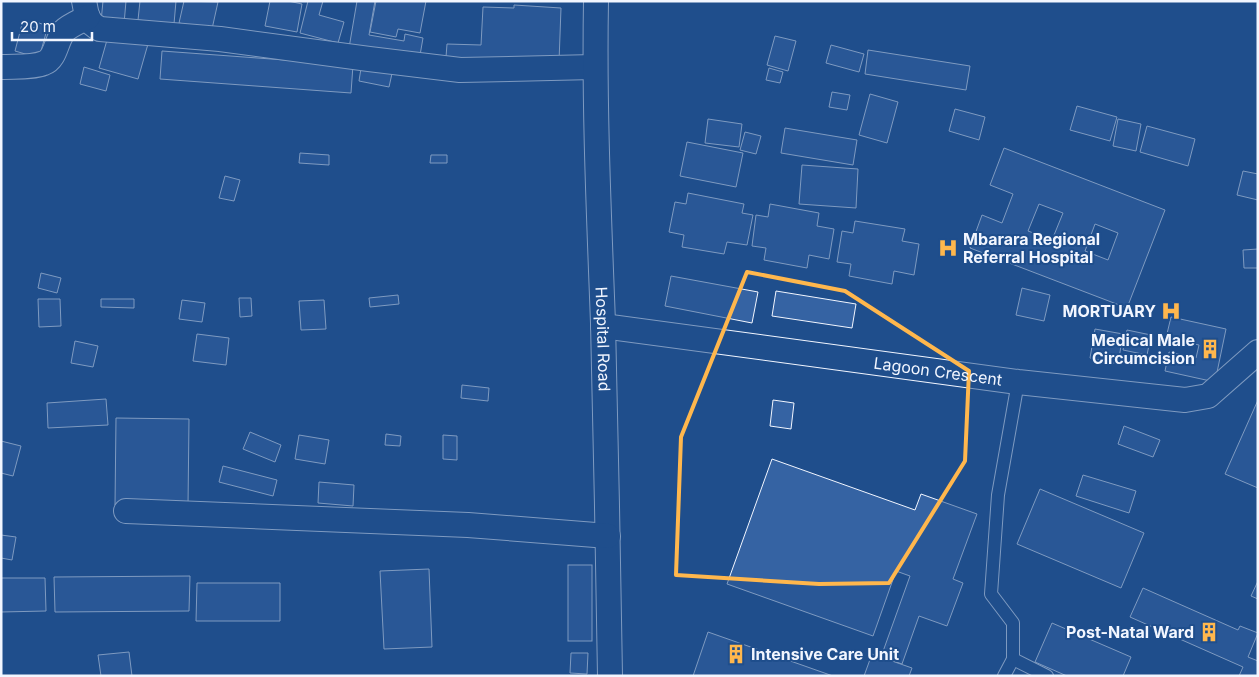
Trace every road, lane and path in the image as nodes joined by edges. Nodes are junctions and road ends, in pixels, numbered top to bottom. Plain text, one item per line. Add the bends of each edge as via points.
1 (596, 1) edge
2 (86, 9) edge
3 (1, 67) edge
4 (594, 67) junction
5 (603, 326) junction
6 (1258, 352) edge
7 (1018, 382) junction
8 (126, 511) dead end
9 (608, 536) junction
10 (1013, 659) junction
11 (610, 676) edge
12 (1004, 676) edge
13 (1047, 676) edge

1 - 4 street, Hospital Road
2 - 3 street via 65,30 46,63
2 - 4 street via 93,25 100,29 220,39 369,60 460,70
4 - 5 street, Hospital Road
5 - 7 street, Lagoon Crescent
5 - 9 street, Hospital Road
6 - 7 street, Lagoon Crescent via 1208,396 1185,400
7 - 10 lane via 998,495 991,594 1013,623
8 - 9 street via 468,525
9 - 11 street, Hospital Road
10 - 12 lane
10 - 13 lane

